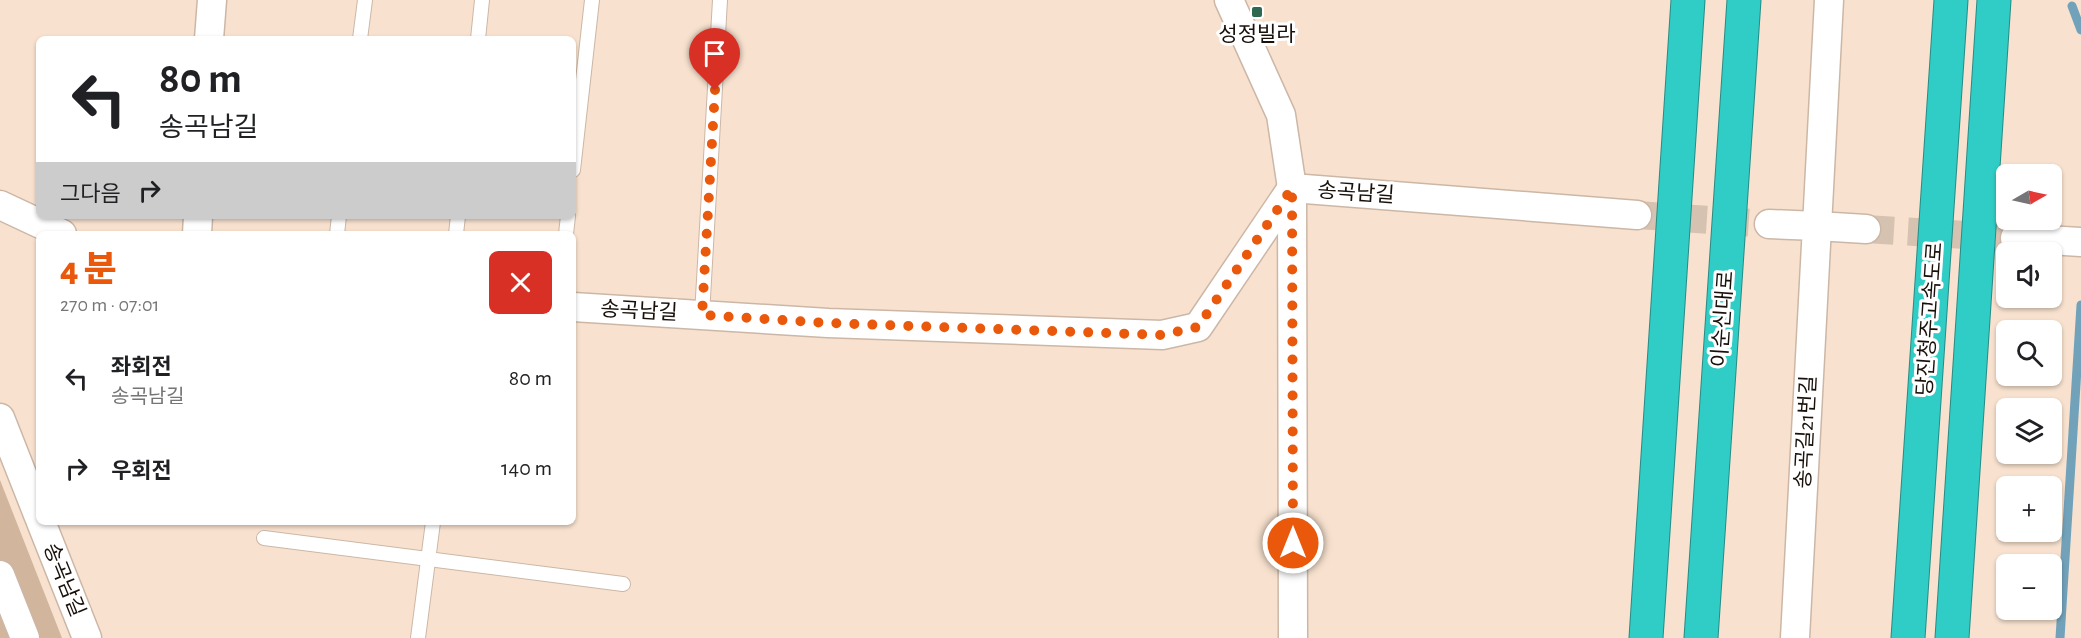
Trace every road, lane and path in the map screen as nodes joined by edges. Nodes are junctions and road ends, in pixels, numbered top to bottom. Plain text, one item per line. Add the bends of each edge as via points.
1 (212, 0) edge
2 (365, 0) edge
3 (482, 0) edge
4 (592, 0) edge
5 (720, 0) edge
6 (1229, 0) edge
7 (1688, 0) edge
8 (1744, 0) edge
9 (1829, 0) edge
10 (1951, 0) edge
11 (1994, 0) edge
12 (209, 36) edge
13 (360, 36) edge
14 (478, 36) edge
15 (576, 143) edge
16 (1292, 188) junction
17 (0, 205) edge
18 (1637, 215) tunnel mouth
19 (1769, 224) tunnel mouth
20 (1817, 226) junction
21 (1866, 229) tunnel mouth
22 (56, 231) edge
23 (2015, 238) tunnel mouth
24 (2076, 242) edge
25 (576, 307) edge
26 (702, 315) junction
27 (0, 418) edge
28 (36, 509) edge
29 (42, 525) edge
30 (433, 525) edge
31 (264, 538) dead end
32 (428, 559) junction
33 (0, 575) edge
34 (622, 584) dead end
35 (24, 638) edge
36 (87, 638) edge
37 (418, 638) edge
38 (1293, 638) edge
39 (1646, 638) edge
40 (1701, 638) edge
41 (1795, 638) edge
42 (1908, 638) edge
43 (1952, 638) edge

1 - 12 street
2 - 13 lane
3 - 14 lane
4 - 15 lane
5 - 26 lane
6 - 16 street via 1281,115
7 - 39 highway
8 - 40 highway, 이순신대로
9 - 20 street, 송곡길21번길
10 - 42 highway, 당진청주고속도로
11 - 43 highway, 당진청주고속도로
16 - 18 street, 송곡남길
16 - 26 street, 송곡남길 via 1198,327 1162,335
16 - 38 street
17 - 22 street
19 - 20 street
20 - 21 street
20 - 41 street, 송곡길21번길
23 - 24 street
25 - 26 street, 송곡남길
27 - 28 street, 송곡남길
29 - 36 street, 송곡남길
30 - 32 lane
31 - 32 lane
32 - 34 lane
32 - 37 lane
33 - 35 street

